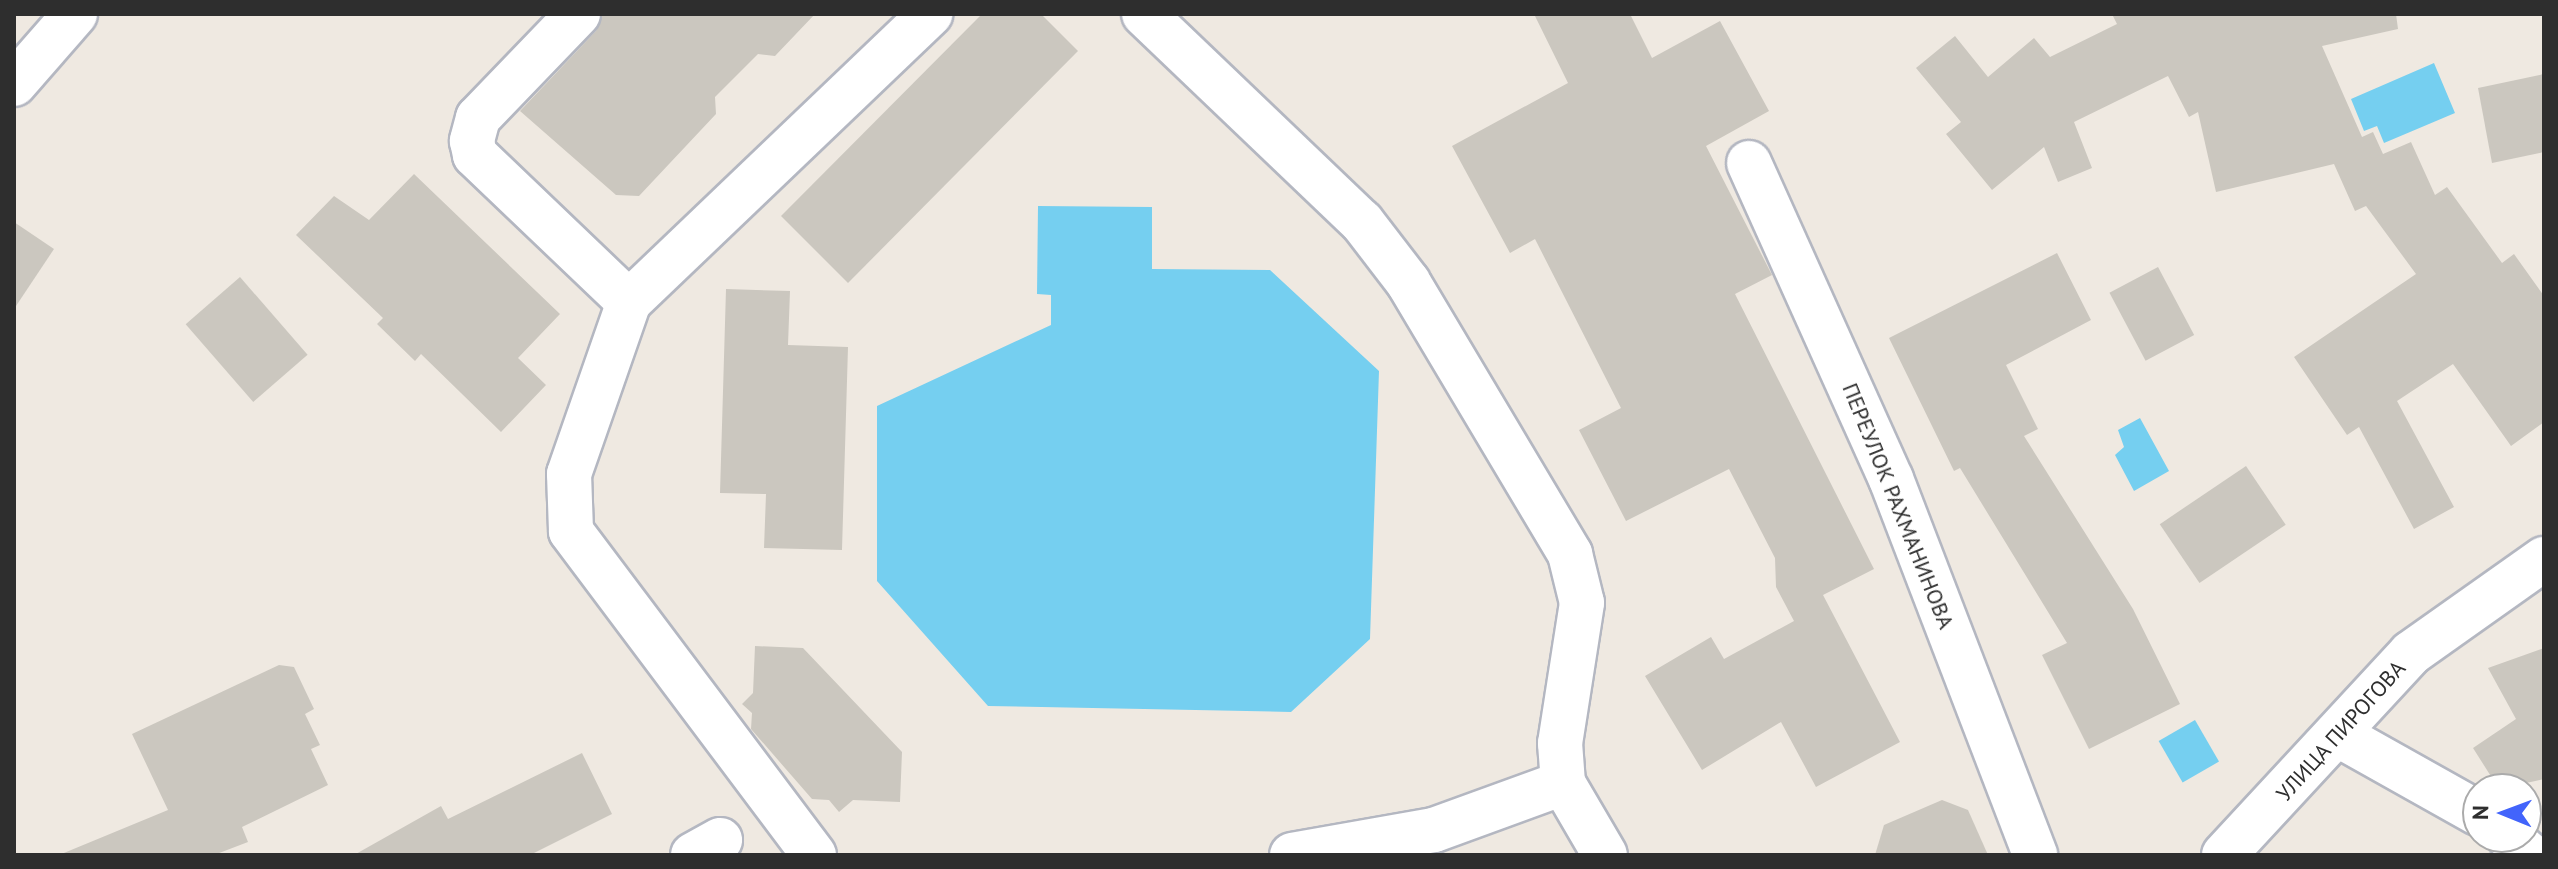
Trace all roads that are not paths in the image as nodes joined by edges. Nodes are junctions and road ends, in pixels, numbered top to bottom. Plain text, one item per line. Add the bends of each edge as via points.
1 (75, 14) edge
2 (578, 14) edge
3 (930, 14) edge
4 (1144, 14) edge
5 (14, 84) edge
6 (1749, 163) dead end
7 (629, 302) junction
8 (2544, 559) edge
9 (2337, 734) junction
10 (1563, 783) junction
11 (2462, 804) edge
12 (814, 855) edge
13 (1292, 855) edge
14 (1605, 855) edge
15 (2035, 855) edge
16 (2224, 855) edge

1 - 5 street
2 - 7 street via 478,118 472,141 475,155
3 - 7 street
4 - 10 street via 1362,222 1408,282 1570,554 1582,603 1560,743
6 - 15 street, ПЕРЕУЛОК РАХМАНИНОВА via 1891,479
7 - 12 street via 569,474 571,531
8 - 9 street, УЛИЦА ПИРОГОВА via 2411,653
9 - 11 street
9 - 16 street, УЛИЦА ПИРОГОВА
10 - 13 street via 1434,830
10 - 14 street

